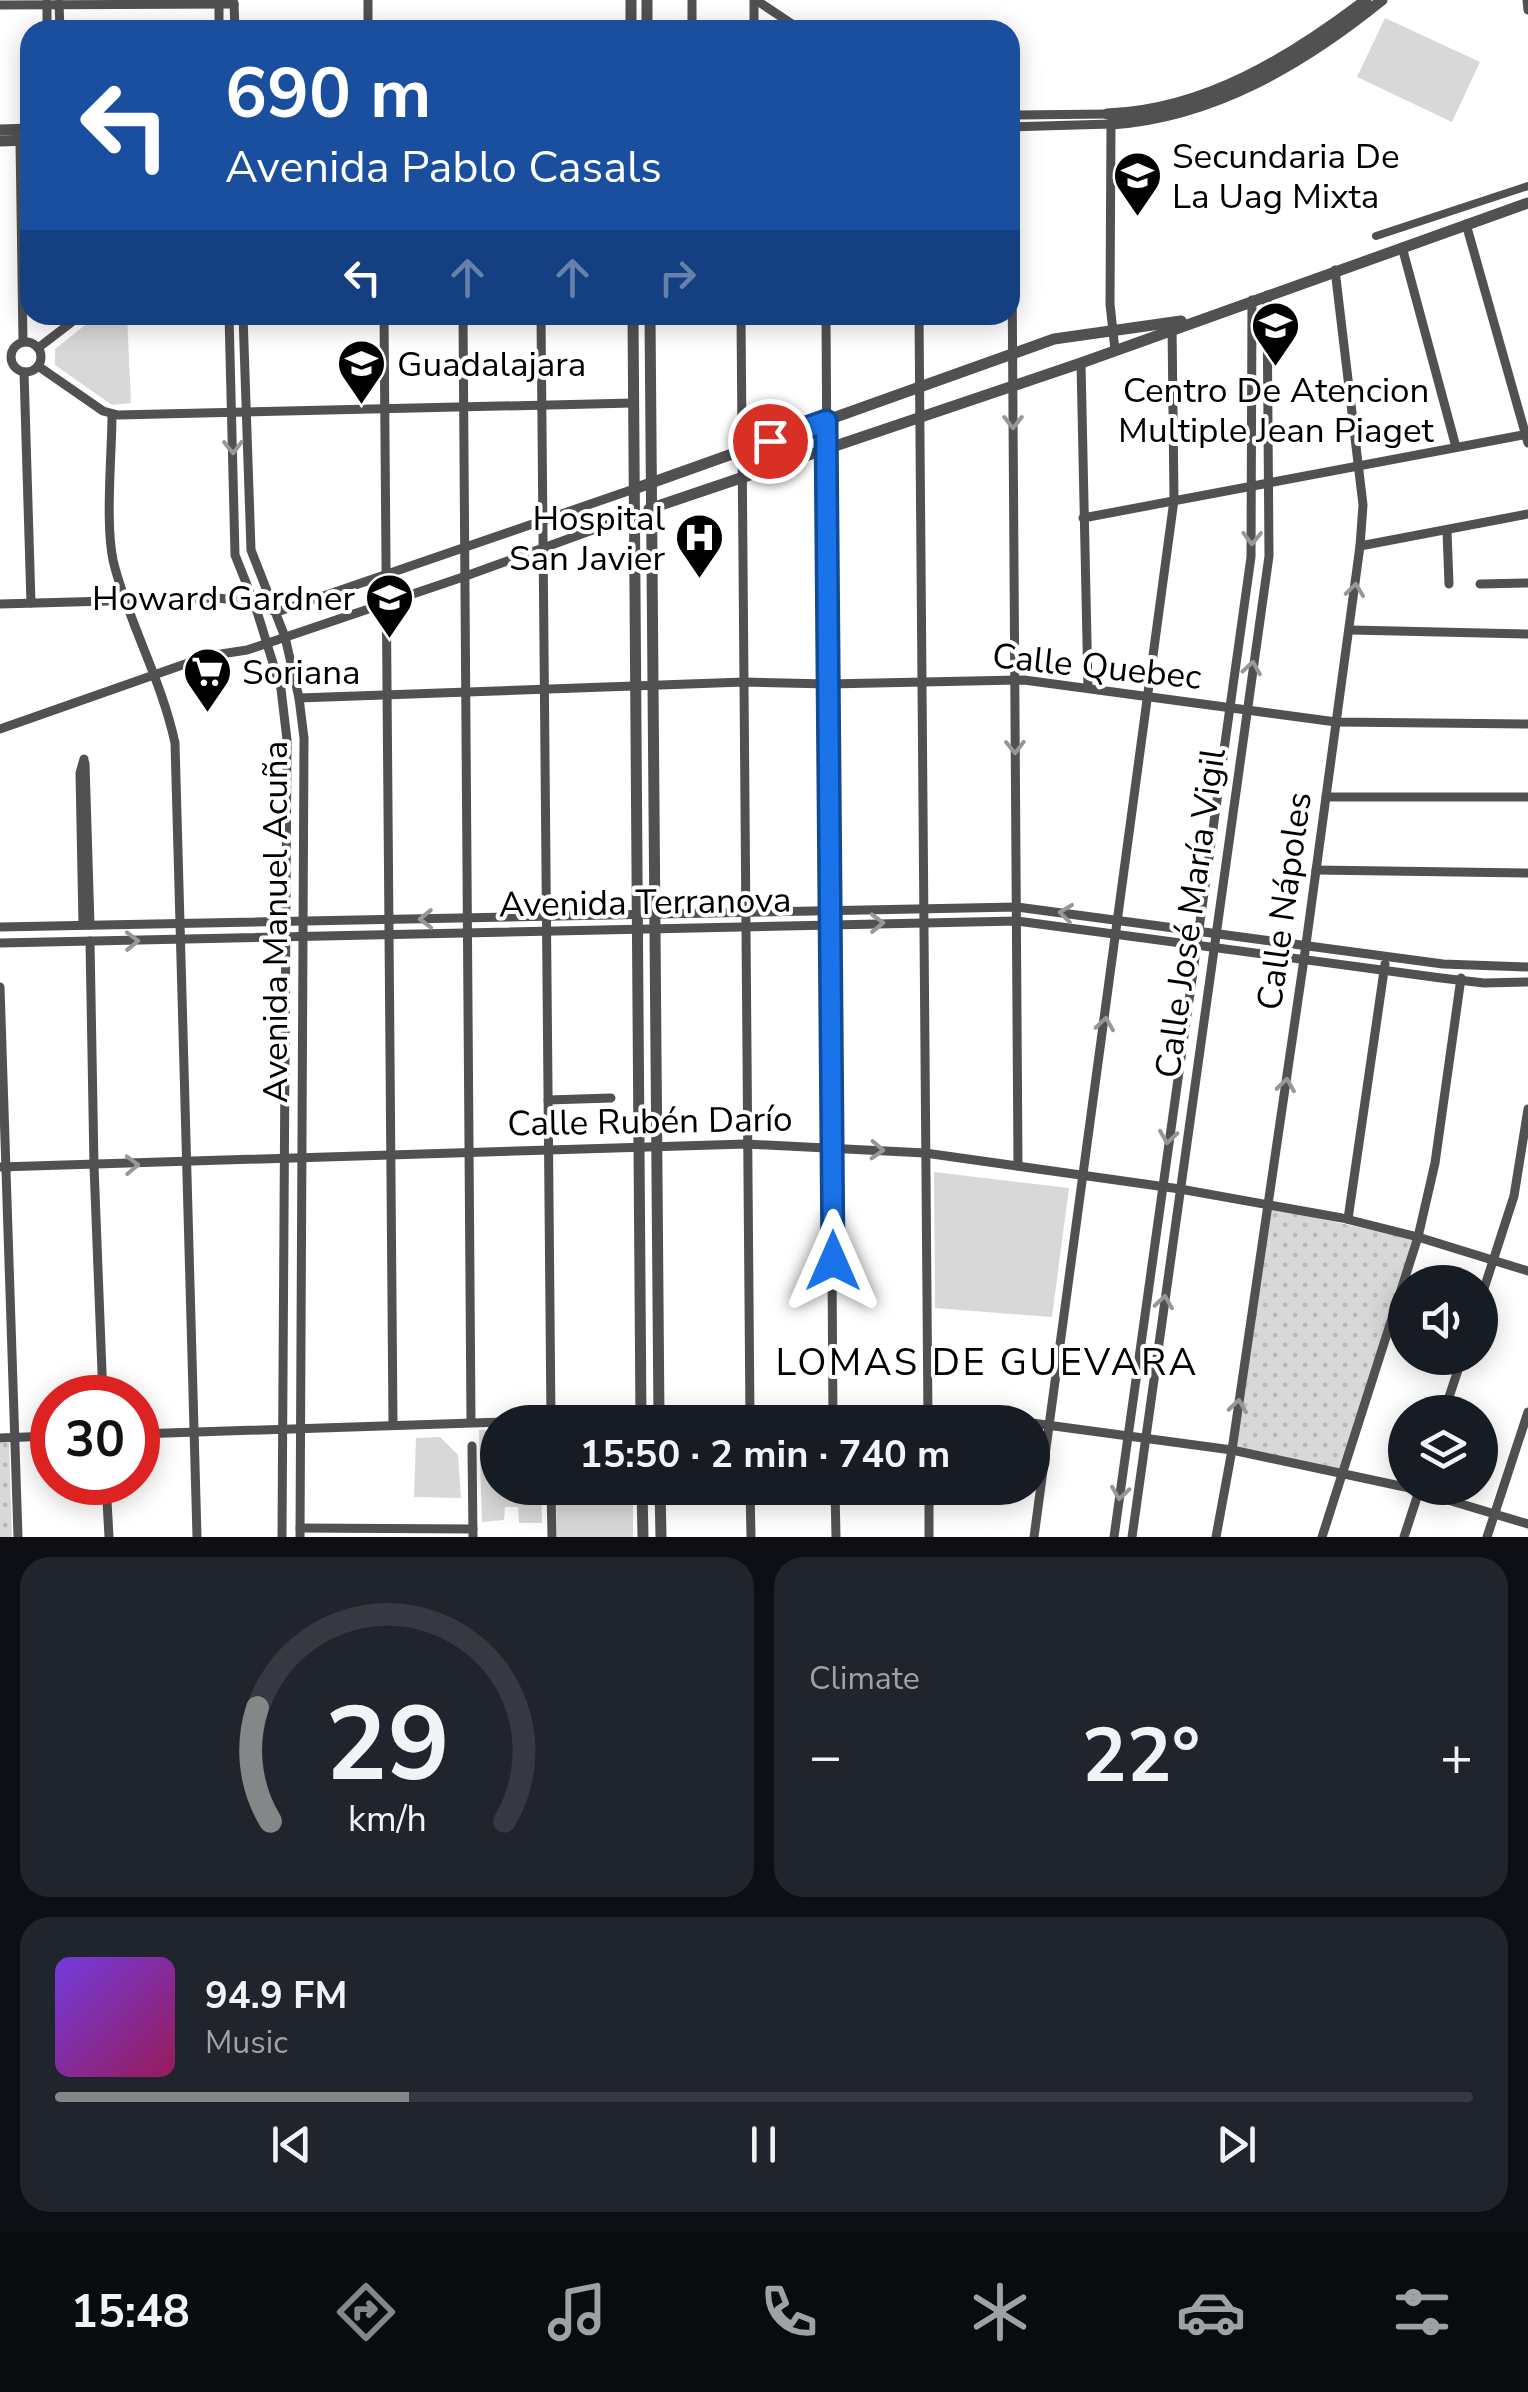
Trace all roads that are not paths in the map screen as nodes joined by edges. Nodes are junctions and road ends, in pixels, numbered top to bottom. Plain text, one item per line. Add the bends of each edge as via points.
1 (755, 0) edge
2 (1366, 0) edge
3 (1382, 0) edge
4 (1528, 0) edge
5 (47, 2) edge
6 (59, 2) edge
7 (219, 2) edge
8 (234, 2) edge
9 (0, 5) edge
10 (1528, 10) edge
11 (786, 20) edge
12 (1295, 56) junction
13 (1020, 115) edge
14 (1109, 119) junction
15 (1020, 126) edge
16 (1528, 186) edge
17 (1528, 203) edge
18 (1466, 224) junction
19 (1376, 236) dead end
20 (1402, 247) junction
21 (1336, 270) junction
22 (1267, 294) junction
23 (1252, 300) junction
24 (23, 325) edge
25 (69, 325) edge
26 (229, 325) edge
27 (244, 325) edge
28 (384, 325) edge
29 (463, 325) edge
30 (541, 325) edge
31 (633, 325) edge
32 (650, 325) edge
33 (742, 325) edge
34 (826, 325) edge
35 (919, 325) edge
36 (1013, 325) edge
37 (1172, 326) junction
38 (1112, 329) junction
39 (23, 342) junction
40 (38, 348) junction
41 (13, 350) junction
42 (1115, 350) junction
43 (0, 351) edge
44 (1013, 356) junction
45 (1081, 363) junction
46 (14, 366) junction
47 (38, 366) junction
48 (0, 367) edge
49 (24, 372) junction
50 (1013, 386) junction
51 (919, 388) junction
52 (633, 403) junction
53 (542, 405) junction
54 (464, 406) junction
55 (385, 408) junction
56 (247, 411) junction
57 (232, 412) junction
58 (112, 414) junction
59 (920, 418) junction
60 (826, 421) junction
61 (1527, 438) edge
62 (1456, 447) junction
63 (826, 449) junction
64 (742, 451) junction
65 (1359, 465) junction
66 (743, 478) junction
67 (1268, 482) junction
68 (652, 483) junction
69 (1252, 485) junction
70 (634, 489) junction
71 (1174, 500) junction
72 (652, 508) junction
73 (1528, 514) edge
74 (634, 515) junction
75 (1084, 518) junction
76 (543, 520) junction
77 (1446, 530) junction
78 (465, 545) junction
79 (1360, 546) junction
80 (543, 547) junction
81 (386, 572) junction
82 (463, 577) junction
83 (1528, 583) edge
84 (1449, 584) dead end
85 (1480, 584) dead end
86 (126, 600) junction
87 (31, 603) junction
88 (386, 603) junction
89 (0, 604) edge
90 (255, 604) junction
91 (277, 612) junction
92 (1351, 630) junction
93 (1528, 634) edge
94 (285, 637) junction
95 (267, 643) junction
96 (155, 676) junction
97 (1014, 680) junction
98 (744, 682) junction
99 (922, 682) junction
100 (828, 684) junction
101 (654, 685) junction
102 (636, 686) junction
103 (1088, 688) junction
104 (544, 692) junction
105 (464, 694) junction
106 (387, 696) junction
107 (1148, 696) junction
108 (300, 698) junction
109 (1230, 707) junction
110 (1246, 709) junction
111 (1336, 722) junction
112 (1528, 724) edge
113 (0, 729) edge
114 (1326, 797) junction
115 (1528, 797) edge
116 (85, 866) junction
117 (1316, 870) junction
118 (1528, 873) edge
119 (1017, 907) junction
120 (923, 909) junction
121 (830, 911) junction
122 (745, 912) junction
123 (636, 914) junction
124 (654, 914) junction
125 (546, 916) junction
126 (465, 918) junction
127 (388, 920) junction
128 (1118, 920) junction
129 (286, 921) junction
130 (302, 921) junction
131 (1017, 921) junction
132 (923, 922) junction
133 (181, 923) junction
134 (86, 925) junction
135 (830, 925) junction
136 (0, 927) edge
137 (745, 927) junction
138 (636, 929) junction
139 (654, 929) junction
140 (1197, 931) junction
141 (546, 932) junction
142 (1215, 933) junction
143 (465, 934) junction
144 (1117, 934) junction
145 (388, 935) junction
146 (286, 938) junction
147 (302, 938) junction
148 (181, 940) junction
149 (90, 942) junction
150 (0, 943) edge
151 (1195, 944) junction
152 (1306, 945) junction
153 (1213, 946) junction
154 (1386, 956) junction
155 (1304, 959) junction
156 (1462, 966) junction
157 (1528, 967) edge
158 (1384, 970) junction
159 (1460, 980) junction
160 (1528, 982) edge
161 (0, 987) edge
162 (611, 1098) dead end
163 (548, 1100) junction
164 (1528, 1110) edge
165 (1528, 1120) edge
166 (746, 1144) junction
167 (638, 1147) junction
168 (656, 1147) junction
169 (833, 1148) junction
170 (548, 1149) junction
171 (468, 1152) junction
172 (925, 1153) junction
173 (390, 1154) junction
174 (302, 1157) junction
175 (285, 1158) junction
176 (188, 1162) junction
177 (94, 1166) junction
178 (1018, 1166) junction
179 (2, 1167) edge
180 (1084, 1175) junction
181 (1162, 1186) junction
182 (1180, 1189) junction
183 (1268, 1204) junction
184 (1348, 1219) junction
185 (1418, 1237) junction
186 (1494, 1260) junction
187 (1492, 1265) edge
188 (1528, 1271) edge
189 (102, 1375) edge
190 (551, 1405) edge
191 (641, 1405) edge
192 (659, 1405) edge
193 (750, 1405) edge
194 (833, 1405) edge
195 (928, 1405) edge
196 (1528, 1412) edge
197 (472, 1422) junction
198 (480, 1422) edge
199 (1050, 1424) joint
200 (392, 1426) junction
201 (301, 1428) junction
202 (283, 1429) junction
203 (196, 1432) junction
204 (160, 1433) edge
205 (1128, 1434) junction
206 (30, 1437) edge
207 (1146, 1437) junction
208 (0, 1438) edge
209 (14, 1438) junction
210 (472, 1446) dead end
211 (1232, 1450) junction
212 (1342, 1472) junction
213 (1388, 1482) edge
214 (107, 1505) edge
215 (551, 1505) edge
216 (642, 1505) edge
217 (660, 1505) edge
218 (750, 1505) edge
219 (835, 1505) edge
220 (929, 1505) edge
221 (1039, 1505) edge
222 (1410, 1505) edge
223 (1466, 1505) edge
224 (1494, 1514) junction
225 (1528, 1524) edge
226 (300, 1533) edge
227 (473, 1533) edge
228 (18, 1537) edge
229 (109, 1537) edge
230 (197, 1537) edge
231 (282, 1537) edge
232 (552, 1537) edge
233 (642, 1537) edge
234 (660, 1537) edge
235 (751, 1537) edge
236 (836, 1537) edge
237 (929, 1537) edge
238 (1034, 1537) edge
239 (1114, 1537) edge
240 (1132, 1537) edge
241 (1216, 1537) edge
242 (1322, 1537) edge
243 (1404, 1537) edge
244 (1487, 1537) edge

1 - 11 street
2 - 12 street
3 - 12 street
4 - 10 street
5 - 6 street
5 - 9 street
6 - 7 street
7 - 8 street
12 - 14 street via 1201,108 1148,121
13 - 14 street
14 - 15 street
14 - 38 street
16 - 19 street
17 - 18 street
18 - 20 street
18 - 61 street
20 - 21 street
20 - 62 street
21 - 22 street
21 - 65 street, Calle Nápoles
22 - 23 street
22 - 67 street, Calle José María Vigil
23 - 37 street
23 - 69 street, Calle José María Vigil
24 - 39 street
25 - 40 street
26 - 57 street, Avenida Manuel Acuña
27 - 56 street, Avenida Manuel Acuña
28 - 55 street
29 - 54 street
30 - 53 street
31 - 52 street
32 - 68 street
33 - 64 street
34 - 60 street
35 - 51 street
36 - 44 street
37 - 38 street
37 - 42 street
37 - 71 street
38 - 42 street
38 - 44 street via 1071,334
39 - 40 street
39 - 41 street
40 - 47 street
41 - 43 street
41 - 46 street
42 - 45 street
44 - 50 street
44 - 51 street
45 - 50 street
45 - 75 street
46 - 48 street
46 - 49 street
47 - 49 street
47 - 58 street
49 - 87 street
50 - 59 street
50 -> 97 street
51 - 59 street
51 - 60 street
52 - 53 street
52 - 70 street
53 - 54 street
53 - 76 street
54 - 55 street
54 - 78 street
55 - 56 street
55 - 81 street
56 - 57 street
56 - 91 street, Avenida Manuel Acuña via 251,550
57 - 58 street
57 -> 90 street, Avenida Manuel Acuña via 235,554
58 - 86 street via 112,554
59 - 63 street
59 - 99 street
60 - 63 street
60 - 64 street
61 - 62 street
62 - 65 street
63 - 66 street
63 - 100 street
64 - 66 street
64 - 68 street
65 - 67 street
65 - 79 street, Calle Nápoles
66 - 72 street
66 - 98 street
67 - 69 street
110 -> 67 street, Calle José María Vigil via 1269,556
68 - 70 street
68 - 72 street
69 - 71 street
69 -> 109 street, Calle José María Vigil via 1252,556
70 - 74 street
70 - 76 street
71 - 75 street
71 - 107 street
72 - 74 street
72 - 101 street
73 - 77 street
74 - 80 street
74 - 102 street
75 - 103 street
76 - 78 street
76 - 80 street
77 - 79 street
77 - 84 street
78 - 81 street
78 - 82 street
92 -> 79 street, Calle Nápoles
80 - 82 street
80 - 104 street
81 - 88 street
81 - 91 street
82 - 88 street
82 - 105 street
83 - 85 street
86 - 87 street
86 - 90 street
86 - 96 street
87 - 89 street
88 - 94 street
88 - 106 street
90 - 91 street
90 - 95 street, Avenida Manuel Acuña
91 - 94 street, Avenida Manuel Acuña
92 - 93 street
92 - 111 street, Calle Nápoles
94 - 95 street
94 - 108 street, Avenida Manuel Acuña
95 - 96 street
95 - 129 street, Avenida Manuel Acuña via 286,723
96 - 113 street
96 - 133 street via 175,743
97 - 99 street, Calle Quebec
97 - 103 street, Calle Quebec
97 -> 119 street
98 - 100 street, Calle Quebec
98 - 101 street, Calle Quebec
98 - 122 street
99 - 100 street, Calle Quebec
99 - 120 street
100 - 121 street
101 - 102 street, Calle Quebec
101 - 124 street
102 - 104 street, Calle Quebec
102 - 123 street
103 - 107 street, Calle Quebec
104 - 105 street, Calle Quebec
104 - 125 street
105 - 106 street, Calle Quebec
105 - 126 street
106 - 108 street, Calle Quebec
106 - 127 street
107 - 109 street, Calle Quebec
107 - 128 street
108 - 130 street, Avenida Manuel Acuña
109 - 110 street, Calle Quebec
109 - 140 street, Calle José María Vigil
110 - 111 street, Calle Quebec
110 - 142 street, Calle José María Vigil
111 - 112 street, Calle Quebec
111 - 114 street, Calle Nápoles
114 - 115 street
114 - 117 street, Calle Nápoles
116 - 116 street via 84,758 80,773
116 - 134 street
117 - 118 street
117 - 152 street, Calle Nápoles
119 - 120 street, Avenida Terranova
128 -> 119 street, Avenida Terranova
119 - 131 street
120 - 121 street, Avenida Terranova
120 - 132 street
121 - 122 street, Avenida Terranova
121 - 135 street
122 - 124 street, Avenida Terranova
122 - 137 street
123 - 124 street, Avenida Terranova
123 - 125 street, Avenida Terranova
123 - 138 street
124 - 139 street
125 - 126 street, Avenida Terranova
125 - 141 street
126 -> 127 street, Avenida Terranova
126 - 143 street
127 - 130 street, Avenida Terranova
127 - 145 street
128 - 140 street, Avenida Terranova
128 - 144 street
129 - 130 street, Avenida Terranova
129 - 133 street, Avenida Terranova
129 - 146 street, Avenida Manuel Acuña
130 - 147 street, Avenida Manuel Acuña
131 - 132 street, Avenida Terranova
131 - 144 street, Avenida Terranova
131 - 178 street
135 -> 132 street, Avenida Terranova
132 - 172 street
133 - 134 street, Avenida Terranova
133 - 148 street
134 - 136 street, Avenida Terranova
135 - 137 street, Avenida Terranova
135 - 169 street
137 - 139 street, Avenida Terranova
137 - 166 street
138 - 139 street, Avenida Terranova
138 - 141 street, Avenida Terranova
138 - 167 street
139 - 168 street
140 - 142 street, Avenida Terranova
140 - 151 street, Calle José María Vigil
141 - 143 street, Avenida Terranova
141 - 163 street
142 - 152 street, Avenida Terranova
142 - 153 street, Calle José María Vigil
143 - 145 street, Avenida Terranova
143 - 171 street
144 - 151 street, Avenida Terranova
180 -> 144 street
145 - 147 street, Avenida Terranova
145 - 173 street
146 - 147 street, Avenida Terranova
146 - 148 street, Avenida Terranova
146 - 175 street, Avenida Manuel Acuña
147 - 174 street, Avenida Manuel Acuña
149 -> 148 street, Avenida Terranova
148 - 176 street
149 - 150 street, Avenida Terranova
149 - 177 street
151 - 153 street, Avenida Terranova
151 -> 181 street, Calle José María Vigil
152 - 154 street, Avenida Terranova
152 - 155 street, Calle Nápoles
153 - 155 street, Avenida Terranova
153 - 182 street, Calle José María Vigil
154 - 156 street, Avenida Terranova
154 - 158 street
155 - 158 street, Avenida Terranova
183 -> 155 street, Calle Nápoles
156 - 157 street, Avenida Terranova
156 - 159 street
158 - 159 street, Avenida Terranova
158 - 184 street
159 - 160 street, Avenida Terranova
159 - 185 street
161 - 179 street
162 - 163 street
163 - 170 street
164 - 165 street
165 - 186 street
166 - 168 street, Calle Rubén Darío
166 - 169 street, Calle Rubén Darío
166 - 193 street
167 - 168 street, Calle Rubén Darío
167 - 170 street, Calle Rubén Darío
167 - 191 street
168 - 192 street
169 -> 172 street, Calle Rubén Darío
169 - 194 street
170 - 171 street, Calle Rubén Darío
170 - 190 street
171 - 173 street, Calle Rubén Darío
171 - 197 street
172 - 178 street, Calle Rubén Darío
172 - 195 street
173 - 174 street, Calle Rubén Darío
173 - 200 street
174 - 175 street, Calle Rubén Darío
174 - 201 street, Avenida Manuel Acuña
175 - 176 street, Calle Rubén Darío
175 - 202 street, Avenida Manuel Acuña
177 -> 176 street, Calle Rubén Darío
176 - 203 street
177 - 179 street, Calle Rubén Darío
177 - 189 street
178 - 180 street, Calle Rubén Darío
179 - 209 street
180 - 181 street, Calle Rubén Darío
180 - 199 street
181 - 182 street, Calle Rubén Darío
181 - 205 street, Calle José María Vigil
182 - 183 street, Calle Rubén Darío
207 -> 182 street, Calle José María Vigil
183 - 184 street, Calle Rubén Darío
211 -> 183 street, Calle Nápoles
184 - 185 street, Calle Rubén Darío
185 - 186 street, Calle Rubén Darío
185 - 212 street
186 - 187 street
186 - 188 street, Calle Rubén Darío
196 - 224 street
197 - 198 street
197 - 200 street
199 - 205 street
200 - 201 street
201 - 202 street
201 - 226 street, Avenida Manuel Acuña
202 - 203 street
202 - 231 street, Avenida Manuel Acuña
203 - 204 street
203 - 230 street
205 - 207 street
205 -> 239 street, Calle José María Vigil
206 - 209 street
207 - 211 street
207 - 240 street, Calle José María Vigil
208 - 209 street
209 - 228 street
210 - 227 street
211 - 212 street
211 - 241 street, Calle Nápoles
212 - 213 street
212 - 242 street
214 - 229 street
215 - 232 street
216 - 233 street
217 - 234 street
218 - 235 street
219 - 236 street
220 - 237 street
221 - 238 street
222 - 243 street
223 - 224 street
224 - 225 street
224 - 244 street
226 - 227 street

